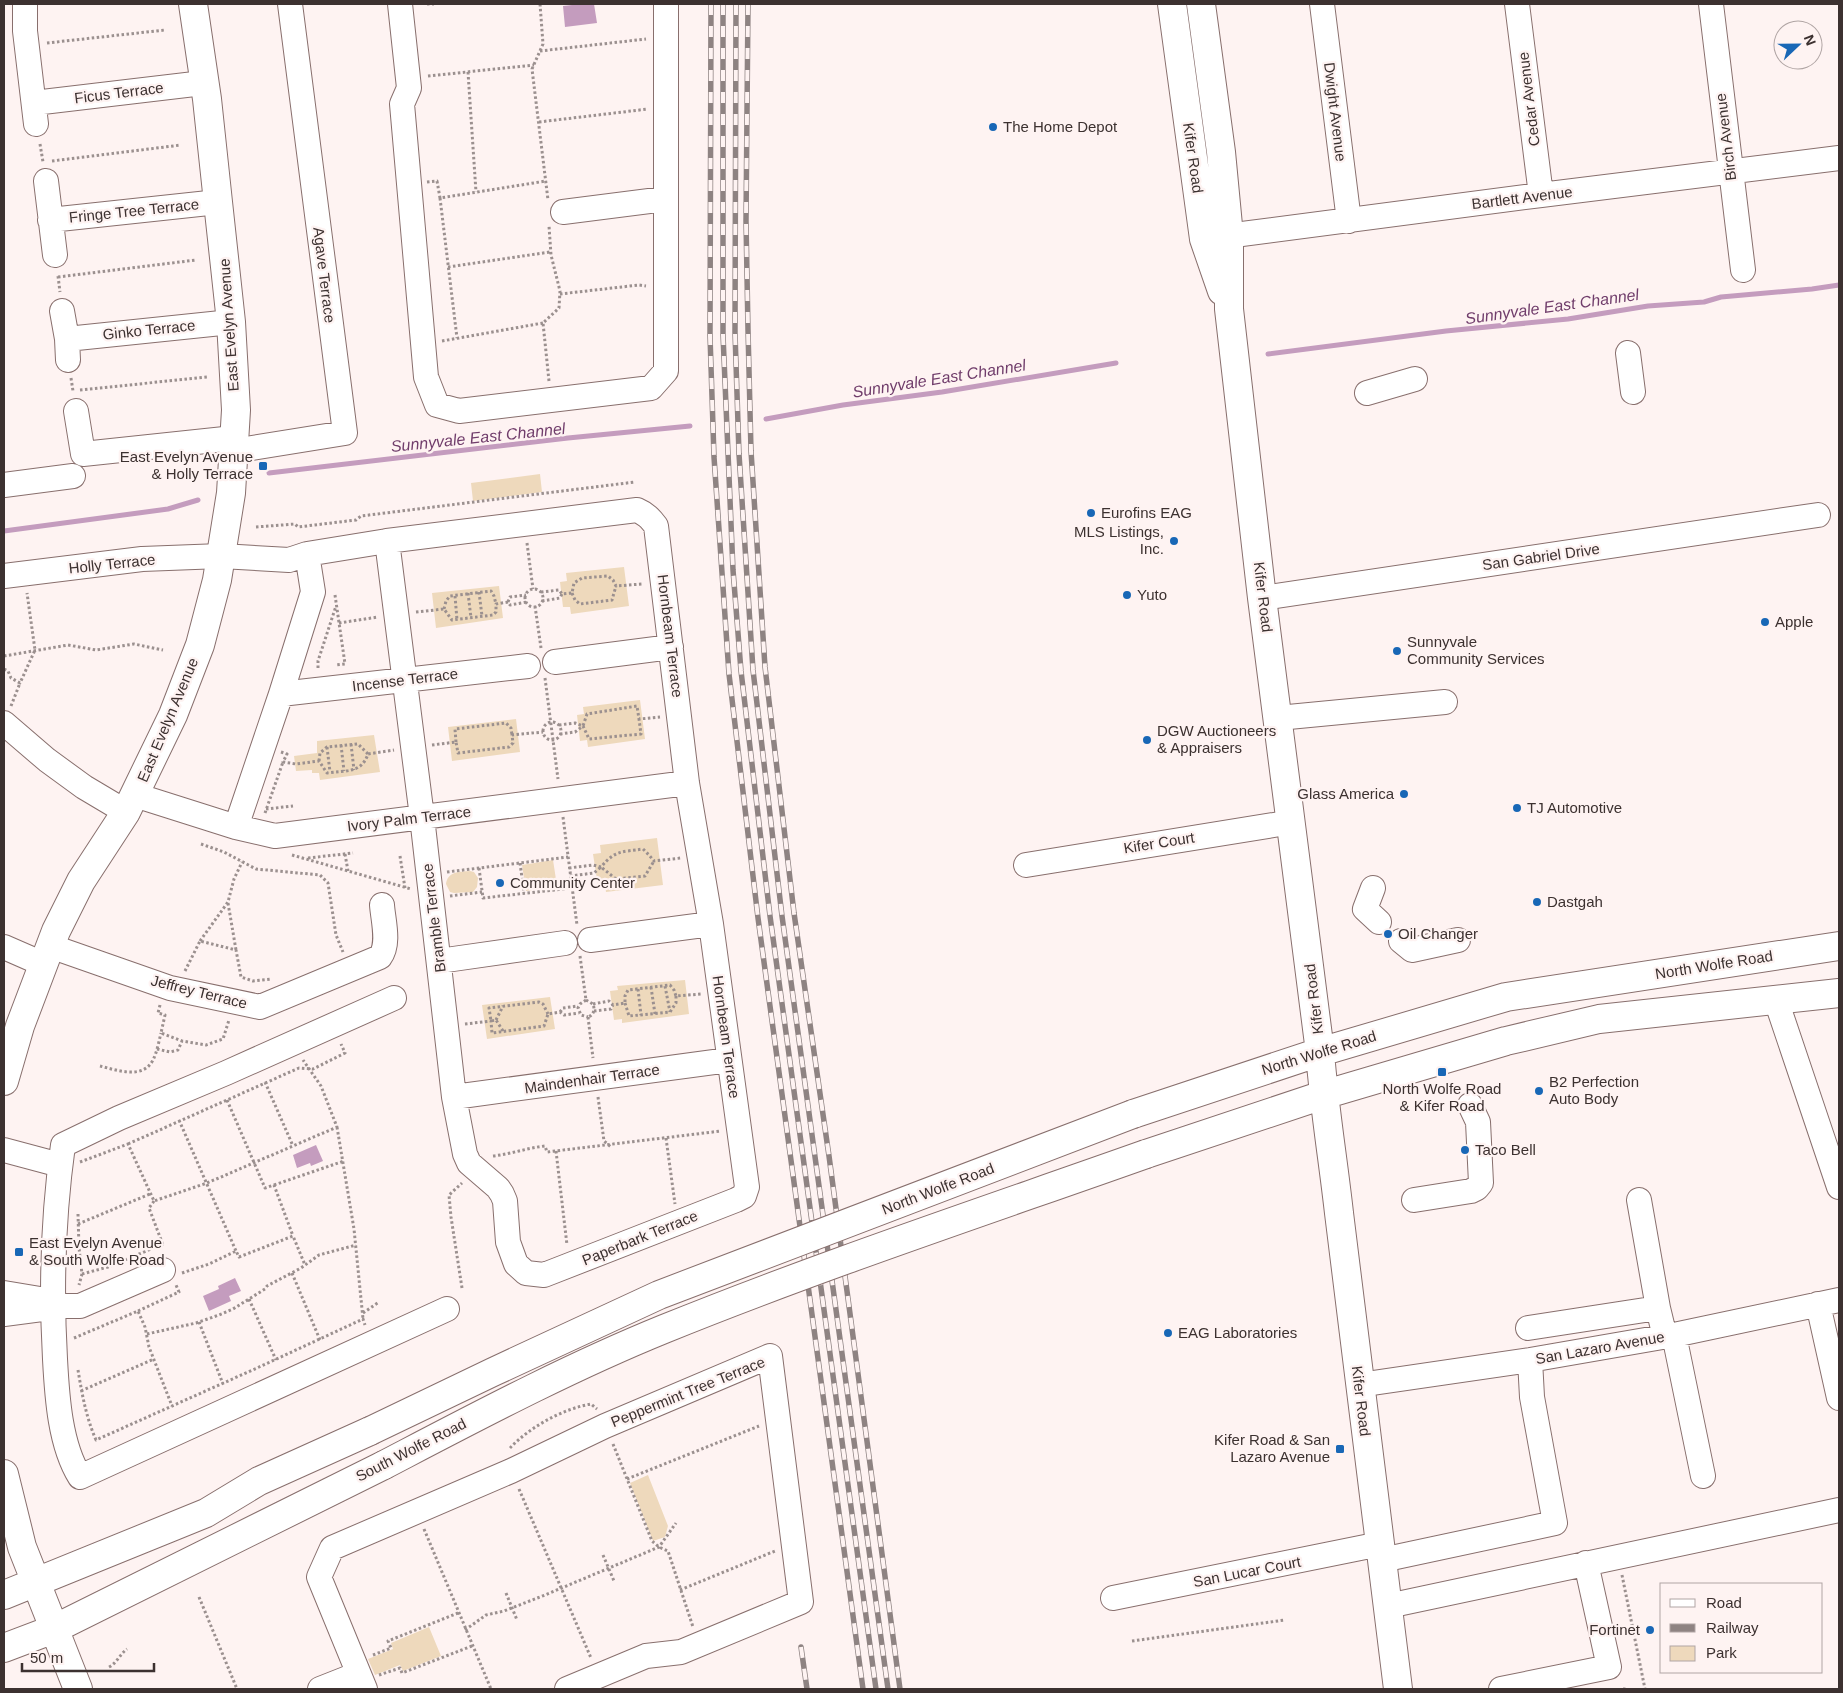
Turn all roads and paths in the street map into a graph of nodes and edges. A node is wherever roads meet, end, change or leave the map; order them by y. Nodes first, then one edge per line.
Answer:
1 (25, 4) edge
2 (193, 4) edge
3 (290, 4) edge
4 (400, 4) edge
5 (428, 4) edge
6 (434, 4) edge
7 (666, 4) edge
8 (1172, 4) edge
9 (1201, 4) edge
10 (1322, 4) edge
11 (1517, 4) edge
12 (1711, 4) edge
13 (166, 30) dead end
14 (666, 36) junction
15 (26, 45) junction
16 (540, 51) dead end
17 (534, 65) dead end
18 (468, 72) junction
19 (408, 78) junction
20 (203, 83) junction
21 (666, 106) junction
22 (35, 113) junction
23 (539, 122) dead end
24 (181, 145) dead end
25 (1839, 158) edge
26 (44, 172) junction
27 (1730, 172) junction
28 (546, 180) dead end
29 (409, 184) junction
30 (476, 192) junction
31 (1540, 195) junction
32 (440, 198) junction
33 (665, 199) junction
34 (218, 202) junction
35 (563, 212) dead end
36 (50, 220) junction
37 (1349, 221) junction
38 (1217, 238) junction
39 (550, 252) dead end
40 (196, 260) dead end
41 (56, 266) junction
42 (448, 267) junction
43 (1743, 270) dead end
44 (666, 288) junction
45 (560, 294) dead end
46 (62, 311) joint
47 (231, 322) junction
48 (542, 323) dead end
49 (457, 338) junction
50 (423, 344) junction
51 (68, 349) junction
52 (1622, 354) dead end
53 (206, 377) dead end
54 (1415, 379) dead end
55 (1626, 393) dead end
56 (1367, 394) dead end
57 (76, 411) dead end
58 (234, 445) junction
59 (73, 476) dead end
60 (635, 482) dead end
61 (4, 485) edge
62 (1818, 515) dead end
63 (256, 527) dead end
64 (387, 541) junction
65 (306, 554) junction
66 (222, 556) junction
67 (14, 574) edge
68 (663, 582) junction
69 (616, 586) junction
70 (479, 592) junction
71 (541, 592) junction
72 (468, 593) junction
73 (572, 593) junction
74 (562, 594) junction
75 (526, 595) junction
76 (455, 596) junction
77 (1262, 598) junction
78 (542, 601) junction
79 (508, 602) junction
80 (527, 602) junction
81 (336, 604) dead end
82 (496, 604) junction
83 (444, 609) junction
84 (397, 615) junction
85 (482, 616) junction
86 (471, 618) junction
87 (457, 620) junction
88 (339, 623) dead end
89 (671, 647) junction
90 (35, 650) junction
91 (163, 650) dead end
92 (4, 656) edge
93 (555, 662) dead end
94 (528, 666) dead end
95 (318, 668) dead end
96 (4, 669) edge
97 (405, 680) junction
98 (281, 694) junction
99 (1445, 702) dead end
100 (679, 715) junction
101 (639, 718) junction
102 (1278, 718) junction
103 (4, 723) edge
104 (559, 725) junction
105 (583, 726) junction
106 (543, 732) junction
107 (560, 734) junction
108 (512, 735) junction
109 (456, 742) junction
110 (351, 744) junction
111 (264, 745) junction
112 (341, 745) junction
113 (327, 747) junction
114 (414, 748) junction
115 (368, 754) junction
116 (319, 761) junction
117 (283, 762) junction
118 (354, 770) junction
119 (344, 771) junction
120 (330, 772) junction
121 (688, 783) junction
122 (130, 803) junction
123 (292, 806) dead end
124 (266, 809) junction
125 (422, 817) junction
126 (1292, 822) junction
127 (236, 826) junction
128 (260, 832) junction
129 (201, 844) dead end
130 (353, 853) dead end
131 (288, 854) dead end
132 (345, 854) junction
133 (400, 856) dead end
134 (699, 856) junction
135 (568, 857) dead end
136 (305, 859) junction
137 (654, 861) junction
138 (242, 862) junction
139 (520, 863) junction
140 (1026, 864) dead end
141 (601, 867) junction
142 (479, 868) junction
143 (569, 868) dead end
144 (348, 871) junction
145 (570, 876) dead end
146 (430, 887) junction
147 (405, 888) junction
148 (572, 888) dead end
149 (1373, 888) dead end
150 (482, 892) junction
151 (524, 893) junction
152 (228, 902) junction
153 (382, 905) dead end
154 (1379, 922) dead end
155 (711, 924) junction
156 (590, 940) dead end
157 (1458, 940) dead end
158 (1401, 941) dead end
159 (200, 942) junction
160 (565, 943) dead end
161 (1839, 946) edge
162 (4, 947) edge
163 (236, 950) junction
164 (47, 955) junction
165 (347, 960) dead end
166 (439, 960) junction
167 (182, 977) dead end
168 (277, 979) dead end
169 (666, 986) junction
170 (651, 987) junction
171 (638, 989) junction
172 (720, 992) junction
173 (1839, 993) edge
174 (676, 996) junction
175 (162, 998) dead end
176 (394, 998) dead end
177 (1776, 1000) junction
178 (625, 1003) junction
179 (593, 1004) junction
180 (613, 1004) junction
181 (502, 1006) junction
182 (578, 1006) junction
183 (560, 1012) junction
184 (594, 1012) junction
185 (670, 1012) junction
186 (580, 1013) junction
187 (548, 1014) junction
188 (655, 1014) junction
189 (642, 1015) junction
190 (496, 1020) junction
191 (491, 1021) junction
192 (446, 1026) junction
193 (227, 1029) dead end
194 (504, 1032) junction
195 (162, 1033) junction
196 (340, 1037) dead end
197 (182, 1041) junction
198 (294, 1043) junction
199 (157, 1049) junction
200 (1320, 1052) junction
201 (729, 1060) junction
202 (100, 1066) dead end
203 (307, 1067) junction
204 (4, 1081) edge
205 (265, 1082) junction
206 (1323, 1096) junction
207 (454, 1097) junction
208 (227, 1100) junction
209 (1470, 1106) dead end
210 (179, 1120) junction
211 (337, 1127) junction
212 (739, 1129) junction
213 (666, 1138) junction
214 (128, 1144) junction
215 (293, 1146) junction
216 (4, 1150) edge
217 (556, 1151) junction
218 (344, 1161) junction
219 (254, 1162) junction
220 (60, 1165) junction
221 (474, 1180) junction
222 (207, 1182) junction
223 (274, 1185) junction
224 (747, 1187) joint
225 (1839, 1187) edge
226 (150, 1194) junction
227 (1414, 1200) dead end
228 (1639, 1200) dead end
229 (154, 1201) junction
230 (78, 1206) dead end
231 (678, 1222) junction
232 (78, 1224) junction
233 (294, 1236) junction
234 (163, 1244) junction
235 (356, 1245) junction
236 (236, 1252) junction
237 (581, 1261) junction
238 (305, 1264) junction
239 (170, 1271) junction
240 (292, 1273) junction
241 (526, 1273) joint
242 (82, 1274) junction
243 (462, 1288) dead end
244 (4, 1293) edge
245 (249, 1299) junction
246 (379, 1302) dead end
247 (1829, 1302) edge
248 (64, 1306) junction
249 (1658, 1308) junction
250 (447, 1309) dead end
251 (138, 1311) junction
252 (4, 1314) edge
253 (362, 1314) junction
254 (1627, 1314) junction
255 (363, 1319) junction
256 (199, 1322) junction
257 (1528, 1328) dead end
258 (147, 1334) junction
259 (1669, 1336) junction
260 (72, 1338) junction
261 (320, 1340) junction
262 (1631, 1342) junction
263 (372, 1344) junction
264 (74, 1347) dead end
265 (154, 1359) junction
266 (276, 1360) junction
267 (1530, 1360) junction
268 (77, 1364) dead end
269 (224, 1384) junction
270 (1359, 1384) junction
271 (82, 1391) junction
272 (1839, 1398) edge
273 (172, 1406) junction
274 (778, 1418) junction
275 (605, 1426) junction
276 (511, 1471) junction
277 (4, 1474) edge
278 (1703, 1476) dead end
279 (627, 1480) junction
280 (1839, 1510) edge
281 (417, 1512) junction
282 (676, 1523) dead end
283 (793, 1544) junction
284 (658, 1547) junction
285 (1381, 1552) junction
286 (603, 1556) dead end
287 (1586, 1563) junction
288 (608, 1568) junction
289 (1622, 1573) dead end
290 (614, 1581) dead end
291 (36, 1582) junction
292 (561, 1588) junction
293 (680, 1590) junction
294 (506, 1593) dead end
295 (4, 1595) edge
296 (199, 1597) dead end
297 (1113, 1598) dead end
298 (1388, 1606) junction
299 (511, 1608) junction
300 (458, 1613) junction
301 (518, 1620) dead end
302 (1285, 1620) dead end
303 (54, 1629) junction
304 (465, 1630) junction
305 (1132, 1641) dead end
306 (698, 1645) junction
307 (472, 1646) junction
308 (4, 1648) edge
309 (127, 1649) dead end
310 (109, 1667) dead end
311 (598, 1676) junction
312 (361, 1682) edge
313 (78, 1689) edge
314 (237, 1689) edge
315 (320, 1689) edge
316 (491, 1689) edge
317 (567, 1689) edge
318 (1398, 1689) edge
319 (1501, 1689) edge
320 (1623, 1689) edge
321 (1628, 1689) edge
322 (1645, 1689) edge

1 - 15 street
2 - 20 main road, East Evelyn Avenue
3 - 58 street, Agave Terrace
4 - 19 street
5 - 6 path
7 - 14 street
8 - 38 main road, Kifer Road
9 - 38 main road, Kifer Road
10 - 37 street, Dwight Avenue
11 - 31 street, Cedar Avenue
12 - 27 street, Birch Avenue
13 - 15 path
14 - 16 path
14 - 21 street
15 - 22 street
17 - 18 path
18 - 19 path
18 - 30 path
19 - 29 street
20 - 22 street, Ficus Terrace
20 - 34 main road, East Evelyn Avenue
21 - 23 path
21 - 33 street
22 - 26 path
24 - 26 path
25 - 27 street, Bartlett Avenue
26 - 36 street
27 - 31 street, Bartlett Avenue
27 - 43 street, Birch Avenue
28 - 30 path
29 - 32 path
29 - 50 street
30 - 32 path
31 - 37 street, Bartlett Avenue
32 - 42 path
33 - 35 street
33 - 44 street
34 - 36 street, Fringe Tree Terrace
34 - 47 main road, East Evelyn Avenue
36 - 41 street
37 - 38 street, Bartlett Avenue
38 - 77 main road, Kifer Road
39 - 42 path
40 - 41 path
41 - 46 path
42 - 49 path
44 - 45 path
44 - 50 street
46 - 51 street
47 - 51 street, Ginko Terrace
47 - 58 main road, East Evelyn Avenue
48 - 49 path
49 - 50 path
51 - 53 path
52 - 55 street
54 - 56 street
57 - 58 street
58 - 66 main road, East Evelyn Avenue
59 - 61 street
60 - 63 path
62 - 77 street, San Gabriel Drive
64 - 65 street, Hornbeam Terrace
64 - 68 street, Hornbeam Terrace
64 - 84 street, Bramble Terrace
65 - 66 street, Hornbeam Terrace
65 - 98 street
66 - 67 street, Holly Terrace
66 - 122 main road, East Evelyn Avenue
67 - 90 path
68 - 69 path
68 - 89 street, Hornbeam Terrace
69 - 73 path
69 - 73 path
70 - 72 path
70 - 82 path
70 - 85 path
71 - 74 path
71 - 75 path
71 - 78 path
72 - 76 path
72 - 86 path
73 - 74 path
74 - 78 path
75 - 79 path
75 - 80 path
76 - 83 path
76 - 87 path
77 - 102 main road, Kifer Road
78 - 80 path
79 - 80 path
79 - 82 path
81 - 95 path
82 - 85 path
83 - 84 path
83 - 87 path
84 - 88 path
84 - 97 street, Bramble Terrace
85 - 86 path
86 - 87 path
89 - 93 street
89 - 100 street, Hornbeam Terrace
90 - 91 path
90 - 92 path
90 - 96 path
94 - 97 street, Incense Terrace
97 - 98 street, Incense Terrace
97 - 114 street, Bramble Terrace
98 - 111 street
99 - 102 street
100 - 101 path
100 - 121 street, Hornbeam Terrace
101 - 105 path
101 - 105 path
102 - 126 main road, Kifer Road
103 - 122 street
104 - 105 path
104 - 106 path
104 - 107 path
105 - 107 path
106 - 107 path
106 - 108 path
108 - 109 path
108 - 109 path
109 - 114 path
110 - 112 path
110 - 115 path
110 - 118 path
111 - 117 path
111 - 127 street
112 - 113 path
112 - 119 path
113 - 116 path
113 - 120 path
114 - 115 path
114 - 125 street, Bramble Terrace
115 - 118 path
116 - 117 path
116 - 120 path
117 - 124 path
118 - 119 path
119 - 120 path
121 - 125 street, Ivory Palm Terrace
121 - 134 street, Hornbeam Terrace
122 - 127 street, Ivory Palm Terrace
122 - 164 main road, East Evelyn Avenue
123 - 124 path
124 - 128 path
125 - 128 street, Ivory Palm Terrace
125 - 146 street, Bramble Terrace
126 - 140 street, Kifer Court
126 - 200 main road, Kifer Road
127 - 128 street, Ivory Palm Terrace
129 - 138 path
130 - 132 path
131 - 136 path
132 - 136 path
132 - 144 path
133 - 147 path
134 - 137 path
134 - 155 street, Hornbeam Terrace
135 - 139 path
136 - 144 path
137 - 141 path
137 - 141 path
138 - 152 path
138 - 165 path
139 - 142 path
139 - 151 path
141 - 143 path
141 - 145 path
142 - 146 path
142 - 150 path
144 - 147 path
146 - 147 path
146 - 150 path
146 - 166 street, Bramble Terrace
148 - 151 path
149 - 154 street
150 - 151 path
152 - 159 path
152 - 163 path
153 - 164 street, Jeffrey Terrace
155 - 156 street
155 - 172 street, Hornbeam Terrace
157 - 158 street
159 - 163 path
159 - 167 path
160 - 166 street
161 - 200 main road, North Wolfe Road
162 - 164 street, Jeffrey Terrace
163 - 168 path
164 - 204 main road, East Evelyn Avenue
166 - 192 street, Bramble Terrace
169 - 170 path
169 - 174 path
169 - 185 path
170 - 171 path
170 - 188 path
171 - 178 path
171 - 189 path
172 - 174 path
172 - 201 street, Hornbeam Terrace
173 - 177 main road
174 - 185 path
175 - 195 path
176 - 198 street
177 - 206 main road
177 - 225 street
178 - 180 path
178 - 189 path
179 - 180 path
179 - 182 path
179 - 184 path
180 - 184 path
181 - 187 path
181 - 190 path
181 - 191 path
182 - 183 path
182 - 186 path
183 - 186 path
183 - 187 path
184 - 186 path
185 - 188 path
187 - 194 path
188 - 189 path
190 - 191 path
190 - 194 path
191 - 192 path
191 - 194 path
192 - 207 street, Bramble Terrace
193 - 197 path
195 - 197 path
195 - 199 path
196 - 203 path
197 - 199 path
198 - 203 path
198 - 220 street
199 - 202 path
200 - 206 main road, Kifer Road
200 - 291 main road, North Wolfe Road, bridge
201 - 207 street, Maindenhair Terrace
201 - 212 street, Hornbeam Terrace
203 - 205 path
203 - 211 path
205 - 208 path
205 - 215 path
206 - 270 main road, Kifer Road
206 - 303 main road, South Wolfe Road, bridge
207 - 221 street, Bramble Terrace
208 - 210 path
208 - 219 path
209 - 227 street
210 - 214 path
210 - 222 path
211 - 215 path
211 - 218 path
212 - 213 path
212 - 224 street, Hornbeam Terrace
213 - 217 path
213 - 231 path
214 - 220 path
214 - 226 path
215 - 219 path
216 - 220 street
217 - 221 path
217 - 237 path
218 - 223 path
218 - 235 path
219 - 222 path
219 - 223 path
220 - 248 street
221 - 241 street, Bramble Terrace
221 - 243 path
222 - 229 path
222 - 236 path
223 - 233 path
224 - 231 street, Paperbark Terrace
226 - 229 path
226 - 232 path
228 - 249 street
229 - 234 path
230 - 232 path
231 - 237 street, Paperbark Terrace
232 - 242 path
233 - 236 path
233 - 238 path
234 - 239 path
234 - 242 path
235 - 238 path
235 - 253 path
236 - 239 path
237 - 241 street, Paperbark Terrace
238 - 240 path
239 - 248 street
239 - 251 path
240 - 245 path
240 - 261 path
242 - 248 path
244 - 248 street
245 - 256 path
245 - 266 path
246 - 253 path
247 - 259 street, San Lazaro Avenue
247 - 272 street
248 - 252 street
248 - 260 path
248 - 263 street
249 - 254 street
249 - 259 street
250 - 263 street
251 - 258 path
251 - 260 path
253 - 255 path
254 - 257 street
254 - 262 street
255 - 261 path
255 - 263 path
256 - 258 path
256 - 269 path
258 - 265 path
259 - 262 street, San Lazaro Avenue
259 - 278 street
260 - 264 path
261 - 266 path
262 - 267 street, San Lazaro Avenue
265 - 271 path
265 - 273 path
266 - 269 path
267 - 270 street, San Lazaro Avenue
267 - 285 street, San Lucar Court
268 - 271 path
269 - 273 path
270 - 285 main road, Kifer Road
271 - 273 path
274 - 275 street, Peppermint Tree Terrace
274 - 279 path
274 - 283 street, Peppermint Tree Terrace
275 - 276 street, Peppermint Tree Terrace
275 - 279 path
276 - 281 street, Peppermint Tree Terrace
276 - 292 path
277 - 291 main road
279 - 284 path
280 - 287 street
281 - 300 path
281 - 312 street, Peppermint Tree Terrace
282 - 284 path
283 - 293 path
283 - 306 street, Peppermint Tree Terrace
284 - 288 path
284 - 293 path
285 - 297 street, San Lucar Court
285 - 298 main road, Kifer Road
286 - 288 path
287 - 298 street
287 - 319 street
288 - 290 path
288 - 292 path
289 - 322 path
291 - 295 main road
291 - 303 main road
292 - 299 path
292 - 311 path
293 - 306 path
294 - 299 path
296 - 314 path
298 - 318 main road, Kifer Road
299 - 301 path
299 - 304 path
300 - 304 path
300 - 312 path
302 - 305 path
303 - 308 main road, South Wolfe Road
303 - 313 main road
304 - 307 path
306 - 311 street, Peppermint Tree Terrace
307 - 312 path
307 - 316 path
309 - 310 path
311 - 317 street, Peppermint Tree Terrace
312 - 315 street
320 - 321 path

